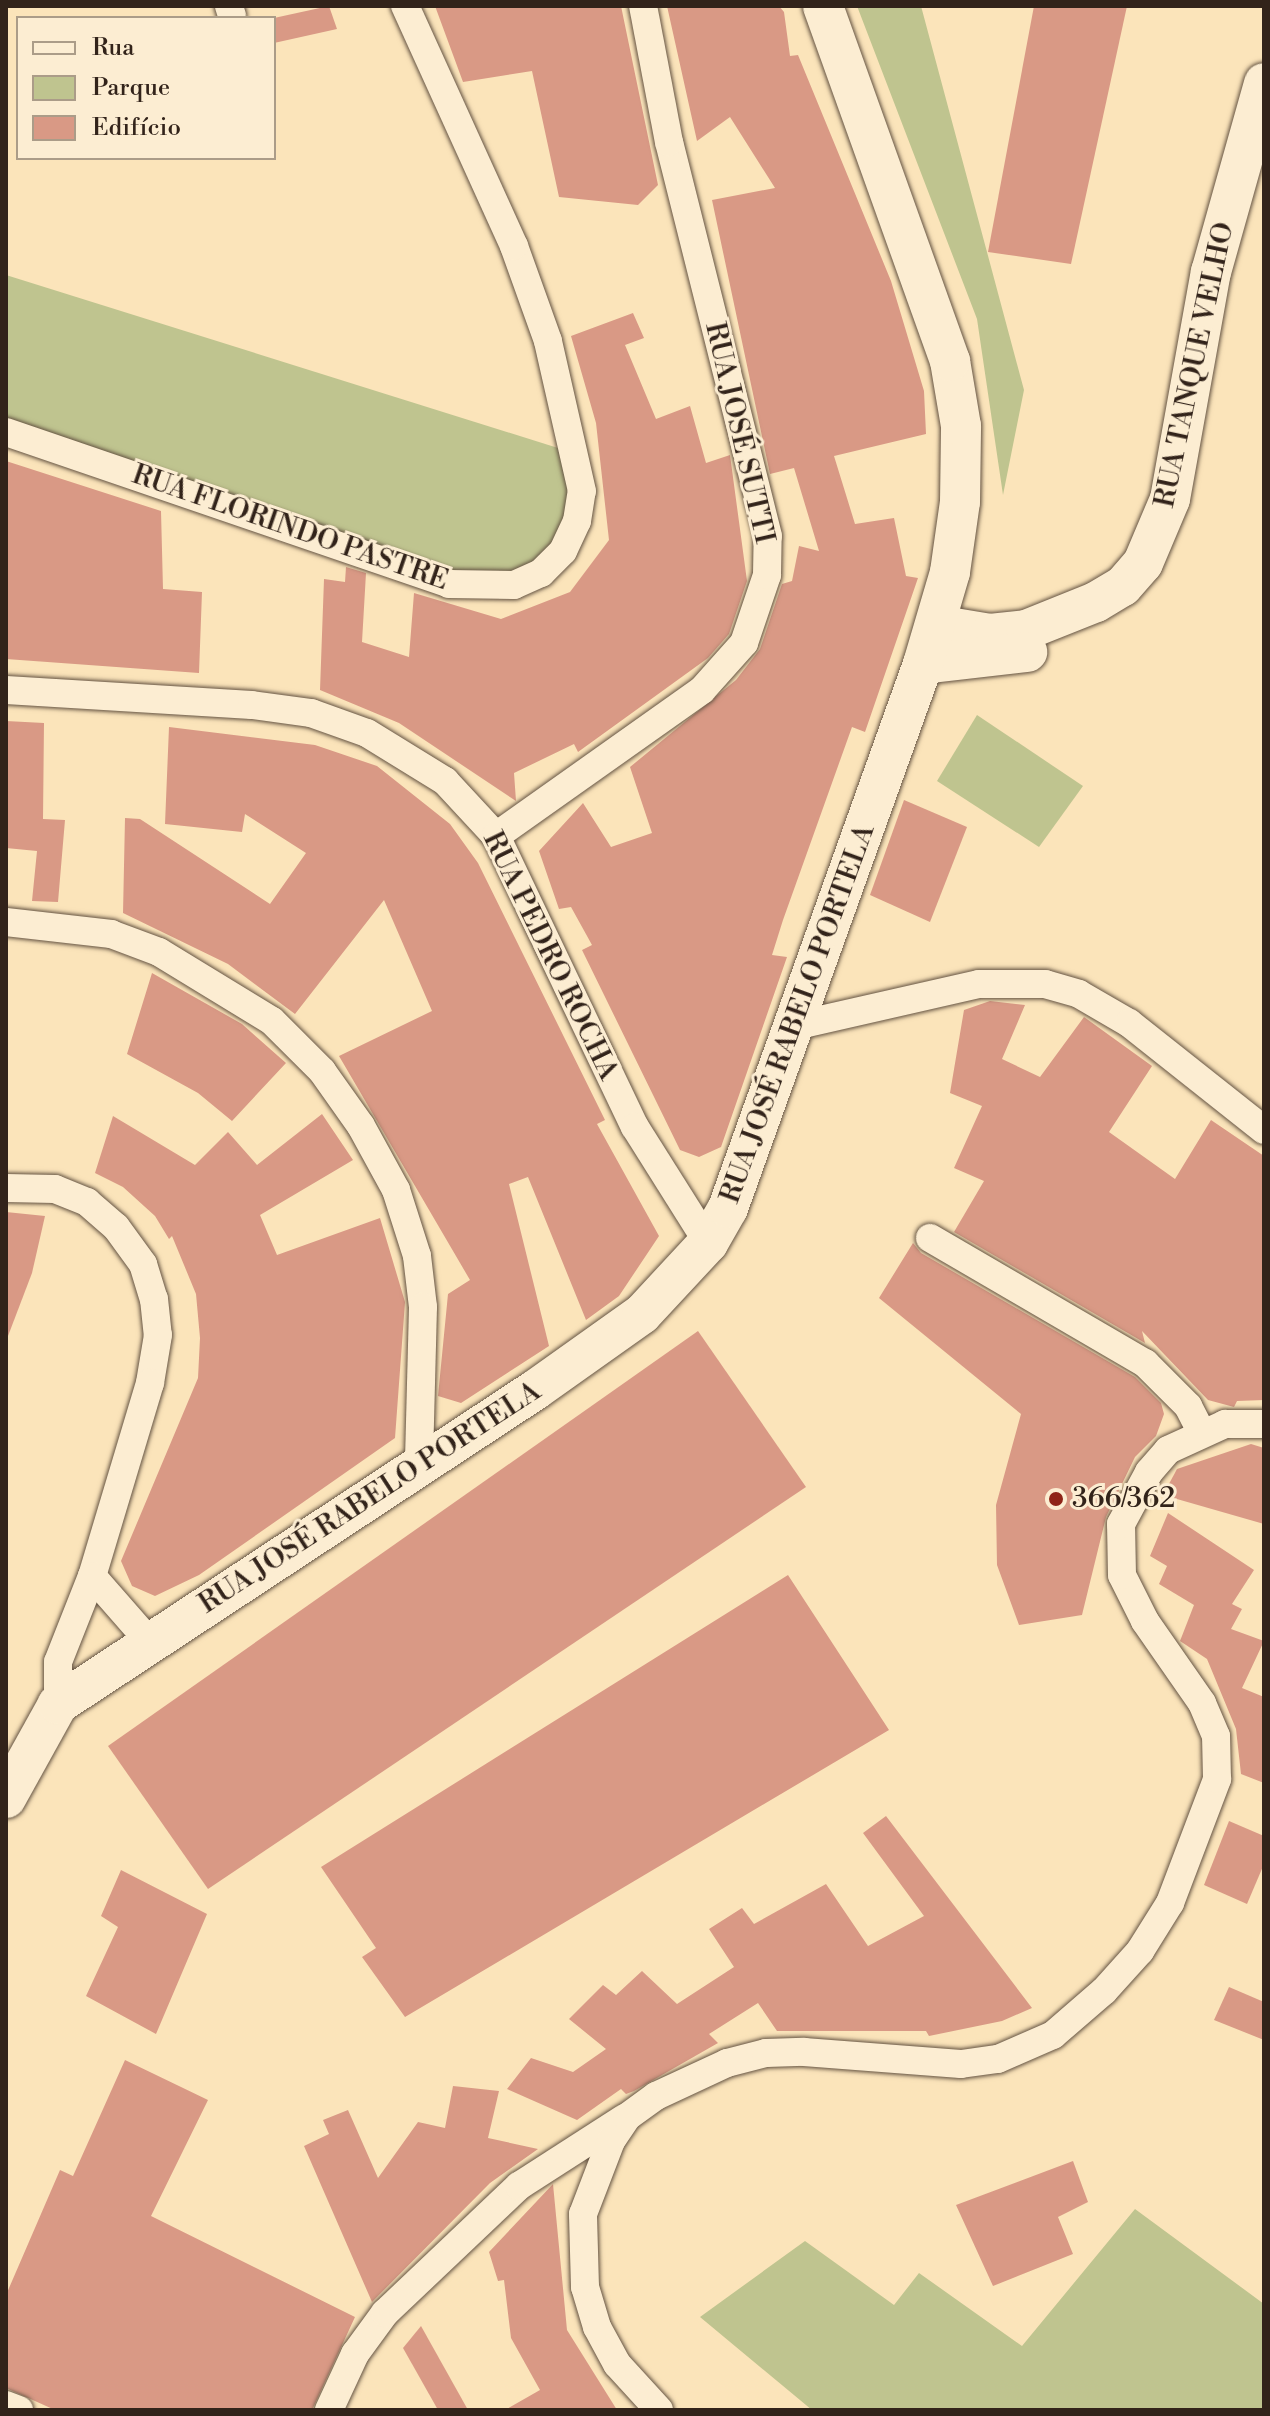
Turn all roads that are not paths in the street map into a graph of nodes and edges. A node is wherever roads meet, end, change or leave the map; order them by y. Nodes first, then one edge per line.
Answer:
1 (405, 6) edge
2 (643, 6) edge
3 (823, 6) edge
4 (1264, 83) edge
5 (1264, 156) edge
6 (6, 432) edge
7 (936, 625) junction
8 (923, 664) junction
9 (6, 690) edge
10 (496, 836) junction
11 (6, 922) edge
12 (794, 1026) junction
13 (1264, 1130) edge
14 (6, 1188) edge
15 (930, 1238) dead end
16 (708, 1243) junction
17 (1264, 1424) edge
18 (1201, 1431) junction
19 (419, 1462) junction
20 (92, 1576) junction
21 (149, 1641) junction
22 (58, 1704) junction
23 (6, 1798) edge
24 (627, 2117) junction
25 (6, 2405) edge
26 (19, 2410) edge
27 (329, 2410) edge
28 (659, 2410) edge

1 - 6 street, RUA FLORINDO PASTRE
2 - 10 street, RUA JOSÉ SUTTI
3 - 7 street, RUA JOSÉ RABELO PORTELA
4 - 7 street, RUA TANQUE VELHO
5 - 8 street, RUA TANQUE VELHO
7 - 8 street, RUA JOSÉ RABELO PORTELA
8 - 12 street, RUA JOSÉ RABELO PORTELA
9 - 10 street, RUA PEDRO ROCHA
10 - 16 street, RUA PEDRO ROCHA
11 - 19 street
12 - 13 street
12 - 16 street, RUA JOSÉ RABELO PORTELA
14 - 20 street
15 - 18 street
16 - 19 street, RUA JOSÉ RABELO PORTELA
17 - 18 street
18 - 24 street
19 - 21 street, RUA JOSÉ RABELO PORTELA
20 - 21 street
20 - 22 street
21 - 22 street, RUA JOSÉ RABELO PORTELA
22 - 23 street, RUA JOSÉ RABELO PORTELA
24 - 27 street
24 - 28 street
25 - 26 street

